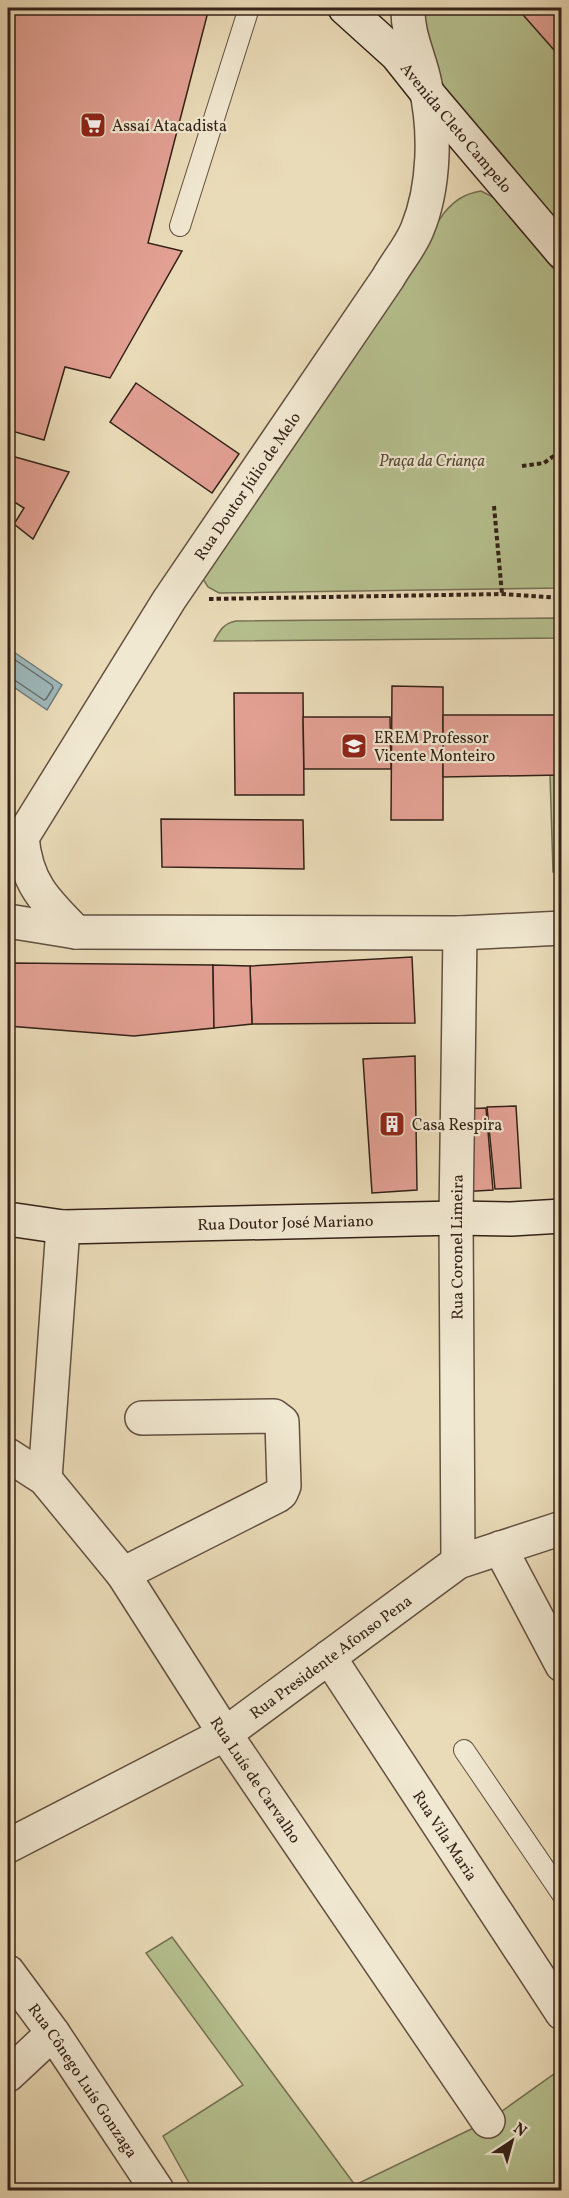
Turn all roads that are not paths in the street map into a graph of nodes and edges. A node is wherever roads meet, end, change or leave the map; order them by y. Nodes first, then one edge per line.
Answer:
1 (249, 8) edge
2 (345, 8) edge
3 (408, 8) edge
4 (428, 94) junction
5 (180, 226) dead end
6 (561, 252) edge
7 (15, 849) edge
8 (8, 921) edge
9 (561, 928) edge
10 (76, 932) junction
11 (460, 933) junction
12 (561, 1216) edge
13 (456, 1218) junction
14 (8, 1219) edge
15 (63, 1227) junction
16 (142, 1418) dead end
17 (8, 1455) edge
18 (45, 1479) junction
19 (561, 1528) edge
20 (500, 1548) junction
21 (458, 1562) junction
22 (123, 1574) junction
23 (329, 1657) junction
24 (561, 1665) edge
25 (225, 1734) junction
26 (464, 1750) dead end
27 (8, 1846) edge
28 (561, 1894) edge
29 (8, 1972) edge
30 (561, 2013) edge
31 (53, 2033) junction
32 (8, 2075) edge
33 (488, 2121) dead end
34 (157, 2190) edge

1 - 5 lane
2 - 4 street, Avenida Cleto Campelo
3 - 4 street
4 - 6 street, Avenida Cleto Campelo
4 - 7 street, Rua Doutor Júlio de Melo
7 - 10 street
8 - 10 street
9 - 11 street
10 - 11 street
11 - 13 street, Rua Coronel Limeira
12 - 13 street, Rua Doutor José Mariano
13 - 15 street, Rua Doutor José Mariano
13 - 21 street, Rua Coronel Limeira
14 - 15 street, Rua Doutor José Mariano
15 - 18 street
16 - 22 street
17 - 18 street, Rua Luís de Carvalho
18 - 22 street, Rua Luís de Carvalho
19 - 20 street, Rua Presidente Afonso Pena
20 - 21 street, Rua Presidente Afonso Pena
20 - 24 street
21 - 23 street, Rua Presidente Afonso Pena
22 - 25 street, Rua Luís de Carvalho
23 - 25 street, Rua Presidente Afonso Pena
23 - 30 street, Rua Vila Maria
25 - 27 street, Rua Presidente Afonso Pena
25 - 33 street, Rua Luís de Carvalho
26 - 28 lane
29 - 31 street, Rua Cônego Luís Gonzaga
31 - 32 street
31 - 34 street, Rua Cônego Luís Gonzaga

